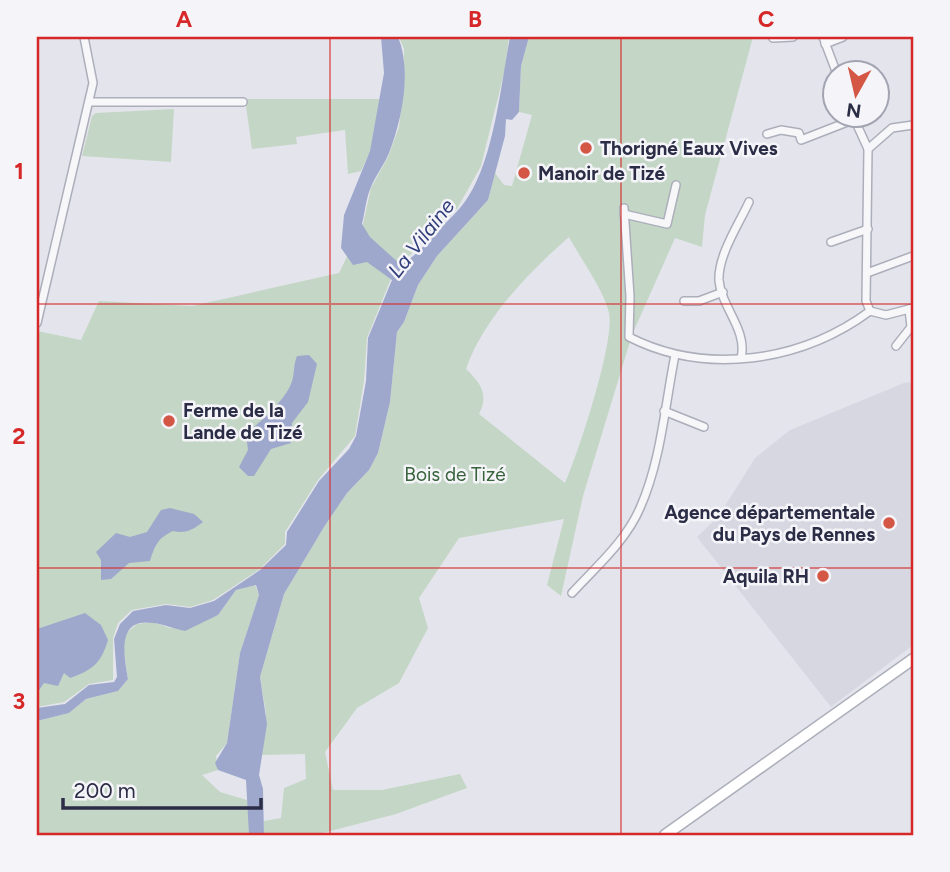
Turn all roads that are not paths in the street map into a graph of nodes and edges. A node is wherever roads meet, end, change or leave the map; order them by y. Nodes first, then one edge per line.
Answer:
1 (83, 37) edge
2 (793, 37) edge
3 (843, 37) edge
4 (773, 38) edge
5 (824, 40) edge
6 (832, 60) edge
7 (89, 102) junction
8 (243, 102) dead end
9 (913, 125) edge
10 (824, 130) edge
11 (860, 130) edge
12 (767, 134) dead end
13 (869, 149) junction
14 (676, 185) dead end
15 (749, 202) dead end
16 (868, 229) junction
17 (831, 242) dead end
18 (913, 256) edge
19 (867, 273) junction
20 (723, 292) junction
21 (684, 300) dead end
22 (911, 309) edge
23 (870, 311) junction
24 (37, 323) edge
25 (896, 346) dead end
26 (675, 355) junction
27 (741, 358) junction
28 (664, 411) junction
29 (704, 428) dead end
30 (572, 593) dead end
31 (913, 659) edge
32 (665, 835) edge

1 - 7 street
2 - 4 street
3 - 5 street
5 - 6 street
7 - 8 street
7 - 24 street
9 - 13 street
10 - 12 street
11 - 13 street
13 - 16 street
14 - 26 street
15 - 20 street
16 - 17 street
16 - 19 street
18 - 19 street
19 - 23 street
20 - 21 street
20 - 27 street
22 - 23 street
22 - 25 street
23 - 27 street
26 - 27 street
26 - 28 street
28 - 29 street
28 - 30 street
31 - 32 main road

